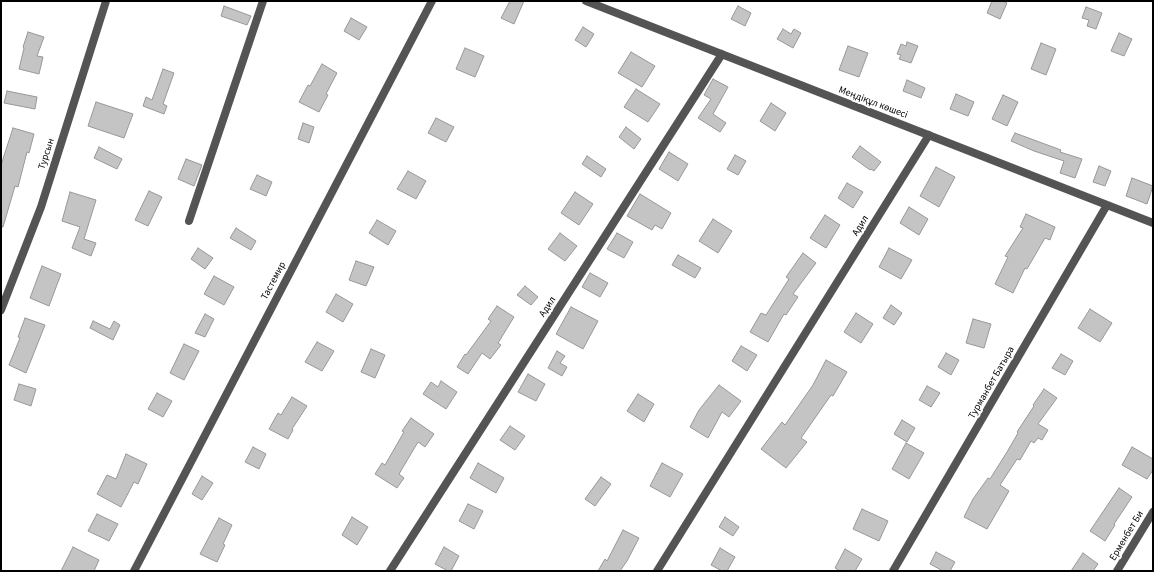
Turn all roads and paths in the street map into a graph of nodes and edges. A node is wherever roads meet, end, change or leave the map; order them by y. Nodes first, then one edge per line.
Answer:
1 (106, 1) edge
2 (263, 1) edge
3 (432, 1) edge
4 (586, 1) edge
5 (722, 54) junction
6 (929, 135) junction
7 (1107, 205) junction
8 (189, 221) dead end
9 (1153, 223) edge
10 (1, 310) edge
11 (1153, 512) edge
12 (134, 571) edge
13 (390, 571) edge
14 (657, 571) edge
15 (893, 571) edge
16 (1117, 571) edge

1 - 10 street, Турсын
2 - 8 street
3 - 12 street, Тастемир
4 - 5 street, Меңдіқұл көшесі
5 - 6 street, Меңдіқұл көшесі
5 - 13 street, Адил
6 - 7 street, Меңдіқұл көшесі
6 - 14 street, Адил
7 - 9 street, Меңдіқұл көшесі
7 - 15 street, Турманбет Батыра
11 - 16 street, Ерменбет Би

